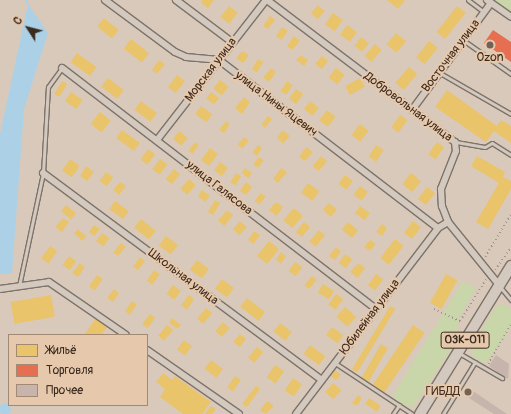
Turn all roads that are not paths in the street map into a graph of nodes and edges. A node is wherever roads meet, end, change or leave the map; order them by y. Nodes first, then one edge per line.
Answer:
1 (105, 0) edge
2 (176, 0) edge
3 (267, 0) edge
4 (468, 0) edge
5 (489, 1) edge
6 (484, 12) junction
7 (511, 17) edge
8 (463, 40) junction
9 (232, 42) junction
10 (219, 60) junction
11 (62, 68) joint
12 (440, 72) junction
13 (511, 74) edge
14 (412, 110) junction
15 (511, 114) edge
16 (157, 140) junction
17 (456, 142) junction
18 (511, 155) edge
19 (43, 173) junction
20 (448, 222) junction
21 (438, 228) junction
22 (511, 266) edge
23 (19, 286) junction
24 (499, 286) junction
25 (0, 289) edge
26 (511, 300) edge
27 (376, 310) junction
28 (125, 334) edge
29 (148, 351) edge
30 (458, 352) junction
31 (475, 362) junction
32 (335, 363) junction
33 (502, 378) dead end
34 (322, 380) junction
35 (399, 405) junction
36 (239, 414) edge
37 (296, 414) edge
38 (393, 414) edge
39 (412, 414) edge
40 (420, 414) edge
41 (442, 414) edge

1 - 10 street
2 - 9 street
3 - 9 street, Морская улица
3 - 14 street, Добровольная улица
4 - 6 lane
5 - 6 street, Восточная улица
5 - 7 street
6 - 8 street, Восточная улица
8 - 12 street, Восточная улица
8 - 13 lane
9 - 10 street, Морская улица
10 - 16 street, Морская улица
10 - 21 street, улица Нины Яцевич
11 - 16 street, улица Галясова
11 - 19 lane
12 - 14 street, Восточная улица
12 - 15 lane
14 - 17 street, Добровольная улица
16 - 27 street, улица Галясова
17 - 18 lane
17 - 20 street, Добровольная улица
19 - 23 lane
19 - 34 street, Школьная улица
20 - 21 street, Юбилейная улица
20 - 24 street, Добровольная улица
21 - 27 street, Юбилейная улица
22 - 24 main road, 03К-011
23 - 25 street
23 - 28 street
24 - 26 lane
24 - 30 main road, 03К-011
27 - 32 street, Юбилейная улица
29 - 36 street
30 - 31 lane
30 - 40 main road, 03К-011
31 - 33 lane
31 - 41 lane
32 - 34 street, Юбилейная улица
32 - 35 lane
34 - 37 street, Юбилейная улица
35 - 38 lane
35 - 39 lane

